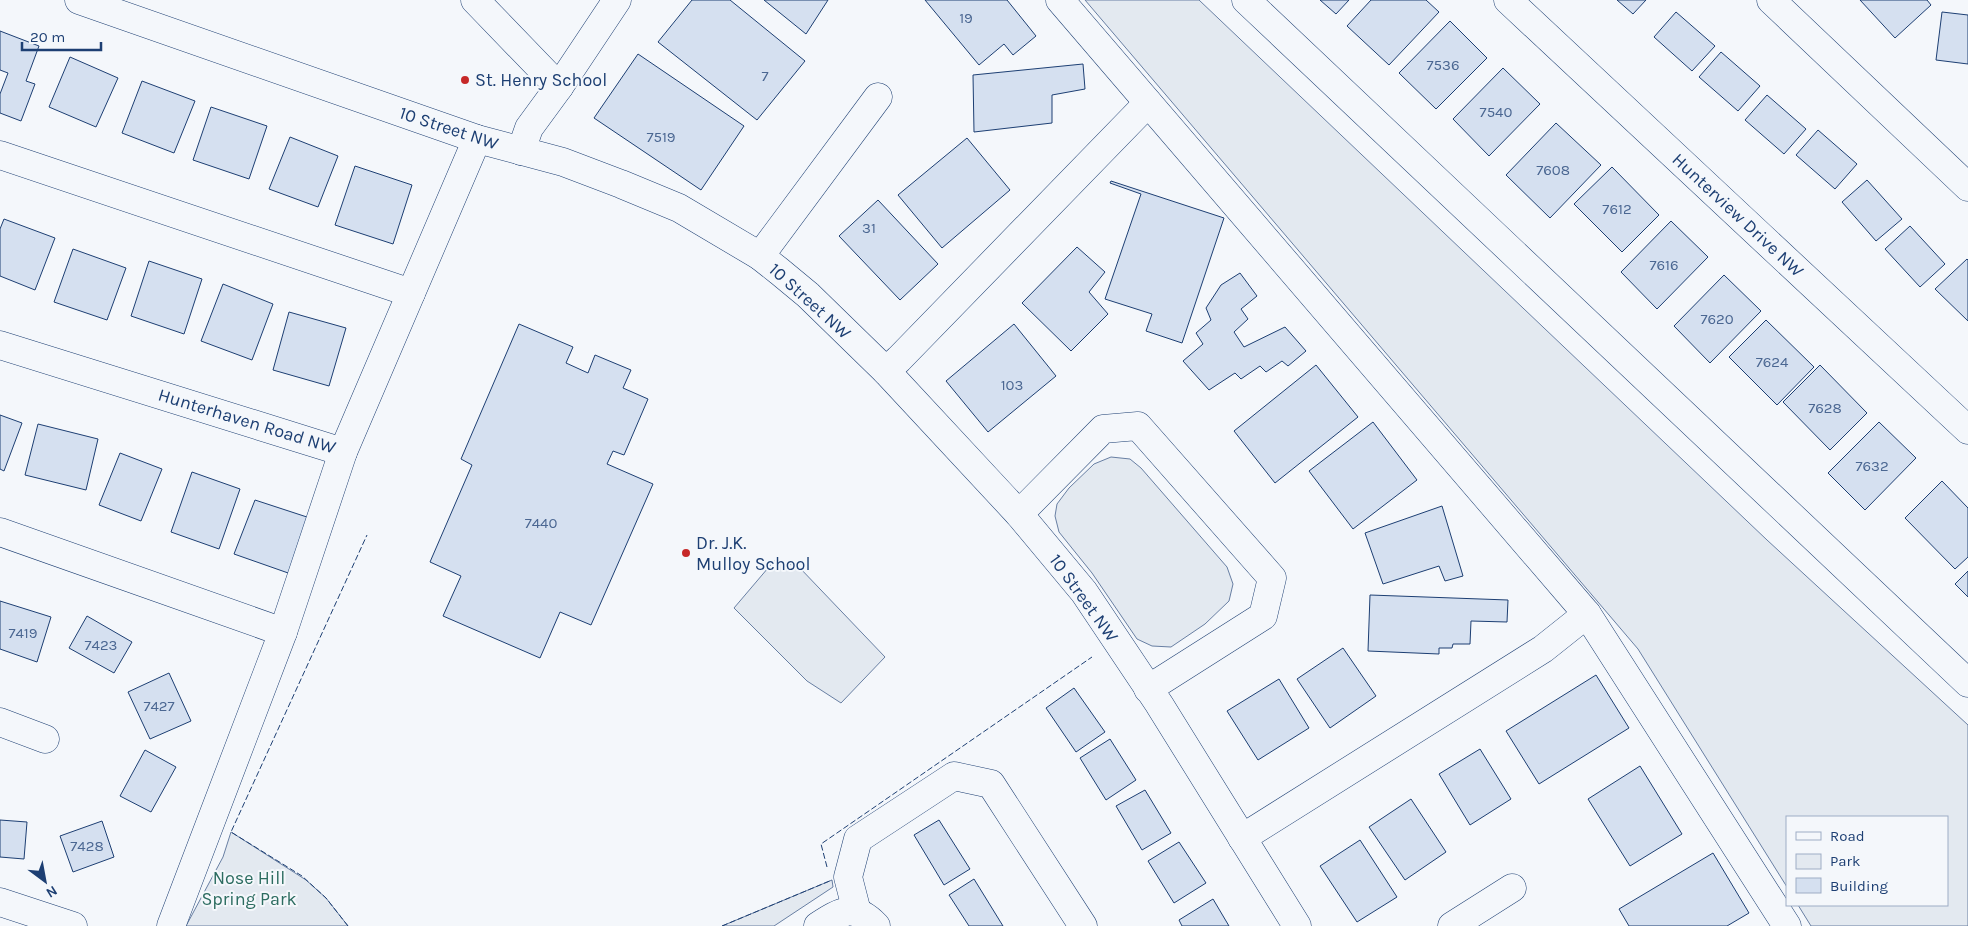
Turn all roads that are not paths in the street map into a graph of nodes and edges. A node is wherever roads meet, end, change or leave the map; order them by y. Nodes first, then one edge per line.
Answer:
1 (80, 0) edge
2 (475, 0) edge
3 (617, 0) edge
4 (1060, 0) edge
5 (1246, 0) edge
6 (1508, 0) edge
7 (1771, 0) edge
8 (559, 87) junction
9 (878, 97) dead end
10 (1148, 103) junction
11 (476, 139) junction
12 (521, 151) junction
13 (0, 155) edge
14 (1968, 187) edge
15 (760, 256) junction
16 (411, 293) junction
17 (0, 345) edge
18 (886, 371) junction
19 (1968, 430) edge
20 (343, 452) junction
21 (1019, 514) junction
22 (0, 532) edge
23 (1587, 614) junction
24 (283, 632) junction
25 (1968, 684) edge
26 (1148, 689) junction
27 (0, 722) edge
28 (45, 739) dead end
29 (1242, 838) junction
30 (1512, 888) dead end
31 (0, 902) edge
32 (867, 919) edge
33 (73, 926) edge
34 (171, 926) edge
35 (818, 926) edge
36 (1083, 926) edge
37 (1297, 926) edge
38 (1452, 926) edge
39 (1787, 926) edge

1 - 11 street, 10 Street NW
2 - 8 street
3 - 8 street
4 - 10 street
5 - 25 street
6 - 19 street, Hunterview Drive NW
7 - 14 street
8 - 12 street
9 - 15 street
10 - 18 street
10 - 23 street
11 - 12 street, 10 Street NW
11 - 16 street, Hunterhaven Road NW
12 - 15 street, 10 Street NW
13 - 16 street
15 - 18 street, 10 Street NW
16 - 20 street, Hunterhaven Road NW
17 - 20 street, Hunterhaven Road NW
18 - 21 street, 10 Street NW
20 - 24 street
21 - 26 street, 10 Street NW
21 - 26 street
22 - 24 street
23 - 29 street
23 - 39 street
24 - 34 street
26 - 29 street, 10 Street NW
27 - 28 street
29 - 37 street, 10 Street NW
30 - 38 street
31 - 33 street
32 - 35 street
32 - 36 street

